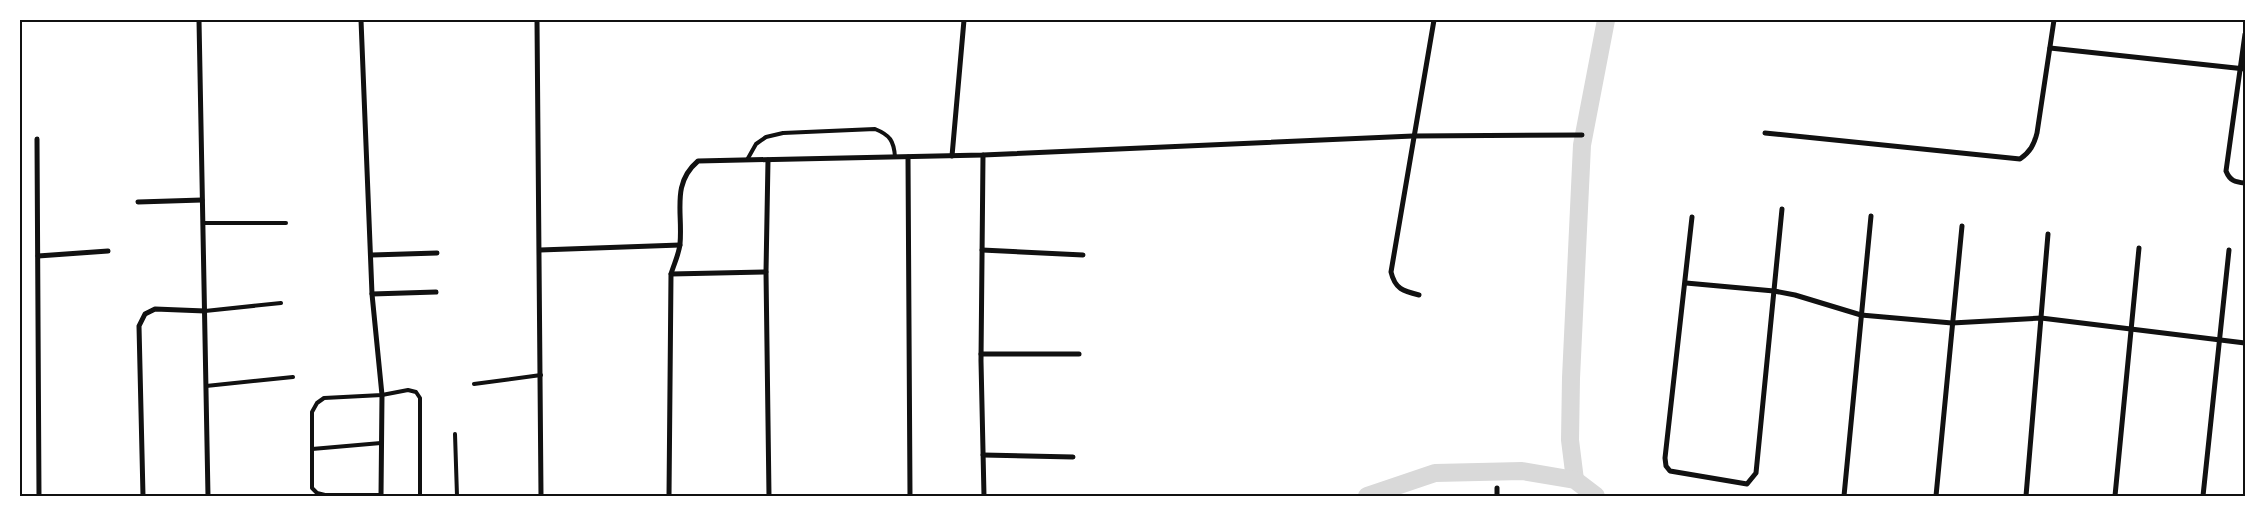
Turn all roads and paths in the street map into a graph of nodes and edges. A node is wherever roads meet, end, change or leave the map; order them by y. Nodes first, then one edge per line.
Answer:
1 (199, 20) edge
2 (361, 20) edge
3 (537, 20) edge
4 (964, 20) edge
5 (1434, 20) edge
6 (2054, 20) edge
7 (2245, 34) edge
8 (2050, 48) junction
9 (2243, 68) edge
10 (1765, 133) dead end
11 (1582, 135) dead end
12 (1413, 136) junction
13 (37, 139) dead end
14 (982, 155) junction
15 (952, 156) junction
16 (895, 157) junction
17 (908, 157) junction
18 (748, 160) junction
19 (768, 160) junction
20 (2245, 183) edge
21 (202, 200) junction
22 (138, 202) dead end
23 (1782, 209) dead end
24 (1871, 216) dead end
25 (1692, 217) dead end
26 (203, 222) junction
27 (286, 223) dead end
28 (1962, 226) dead end
29 (2048, 234) dead end
30 (680, 245) junction
31 (2139, 248) dead end
32 (540, 250) junction
33 (982, 250) junction
34 (2229, 250) dead end
35 (108, 252) dead end
36 (437, 253) dead end
37 (1082, 254) dead end
38 (372, 255) junction
39 (38, 256) junction
40 (766, 272) junction
41 (671, 274) junction
42 (1686, 283) junction
43 (1774, 291) junction
44 (436, 292) dead end
45 (372, 294) junction
46 (1419, 294) dead end
47 (281, 303) dead end
48 (205, 312) junction
49 (1861, 314) junction
50 (2041, 318) junction
51 (1952, 323) junction
52 (2132, 328) junction
53 (2220, 340) junction
54 (2245, 343) edge
55 (981, 354) junction
56 (1079, 354) dead end
57 (541, 375) junction
58 (293, 377) dead end
59 (474, 384) dead end
60 (206, 386) junction
61 (382, 395) junction
62 (455, 434) dead end
63 (381, 443) junction
64 (312, 449) junction
65 (983, 455) junction
66 (1073, 457) dead end
67 (1497, 488) dead end
68 (39, 496) edge
69 (143, 496) edge
70 (208, 496) edge
71 (381, 496) edge
72 (420, 496) edge
73 (457, 496) edge
74 (541, 496) edge
75 (669, 496) edge
76 (770, 496) edge
77 (910, 496) edge
78 (984, 496) edge
79 (1497, 496) edge
80 (1844, 496) edge
81 (1936, 496) edge
82 (2026, 496) edge
83 (2115, 496) edge
84 (2203, 496) edge

1 - 21 street
2 - 38 street
3 - 32 street
4 - 15 street
5 - 12 street
6 - 8 street
7 - 9 street
8 - 9 street
8 - 10 street
9 - 20 street
11 - 12 street
12 - 14 street
12 - 46 street
13 - 39 street
14 - 15 street
14 - 33 street
15 - 17 street
16 - 17 street
16 - 18 lane
16 - 19 street
17 - 77 street
18 - 19 street
18 - 30 street
19 - 40 street
21 - 22 street
21 - 26 street
23 - 43 street
24 - 49 street
25 - 42 street
26 - 27 lane
26 - 48 street
28 - 51 street
29 - 50 street
30 - 32 street
30 - 41 street
31 - 52 street
32 - 57 street
33 - 37 street
33 - 55 street
34 - 53 street
35 - 39 street
36 - 38 street
38 - 45 street
39 - 68 street
40 - 41 street
40 - 76 street
41 - 75 street
42 - 43 street
42 - 43 street
43 - 49 street
44 - 45 street
45 - 61 street
47 - 48 lane
48 - 60 street
48 - 69 street
49 - 51 street
49 - 80 street
50 - 51 street
50 - 52 street
50 - 82 street
51 - 81 street
52 - 53 street
52 - 83 street
53 - 54 street
53 - 84 street
55 - 56 street
55 - 65 street
57 - 59 lane
57 - 74 street
58 - 60 lane
60 - 70 street
61 - 63 street
61 - 64 lane
61 - 72 lane
62 - 73 lane
63 - 64 lane
63 - 71 street
64 - 71 lane
65 - 66 street
65 - 78 street
67 - 79 street

